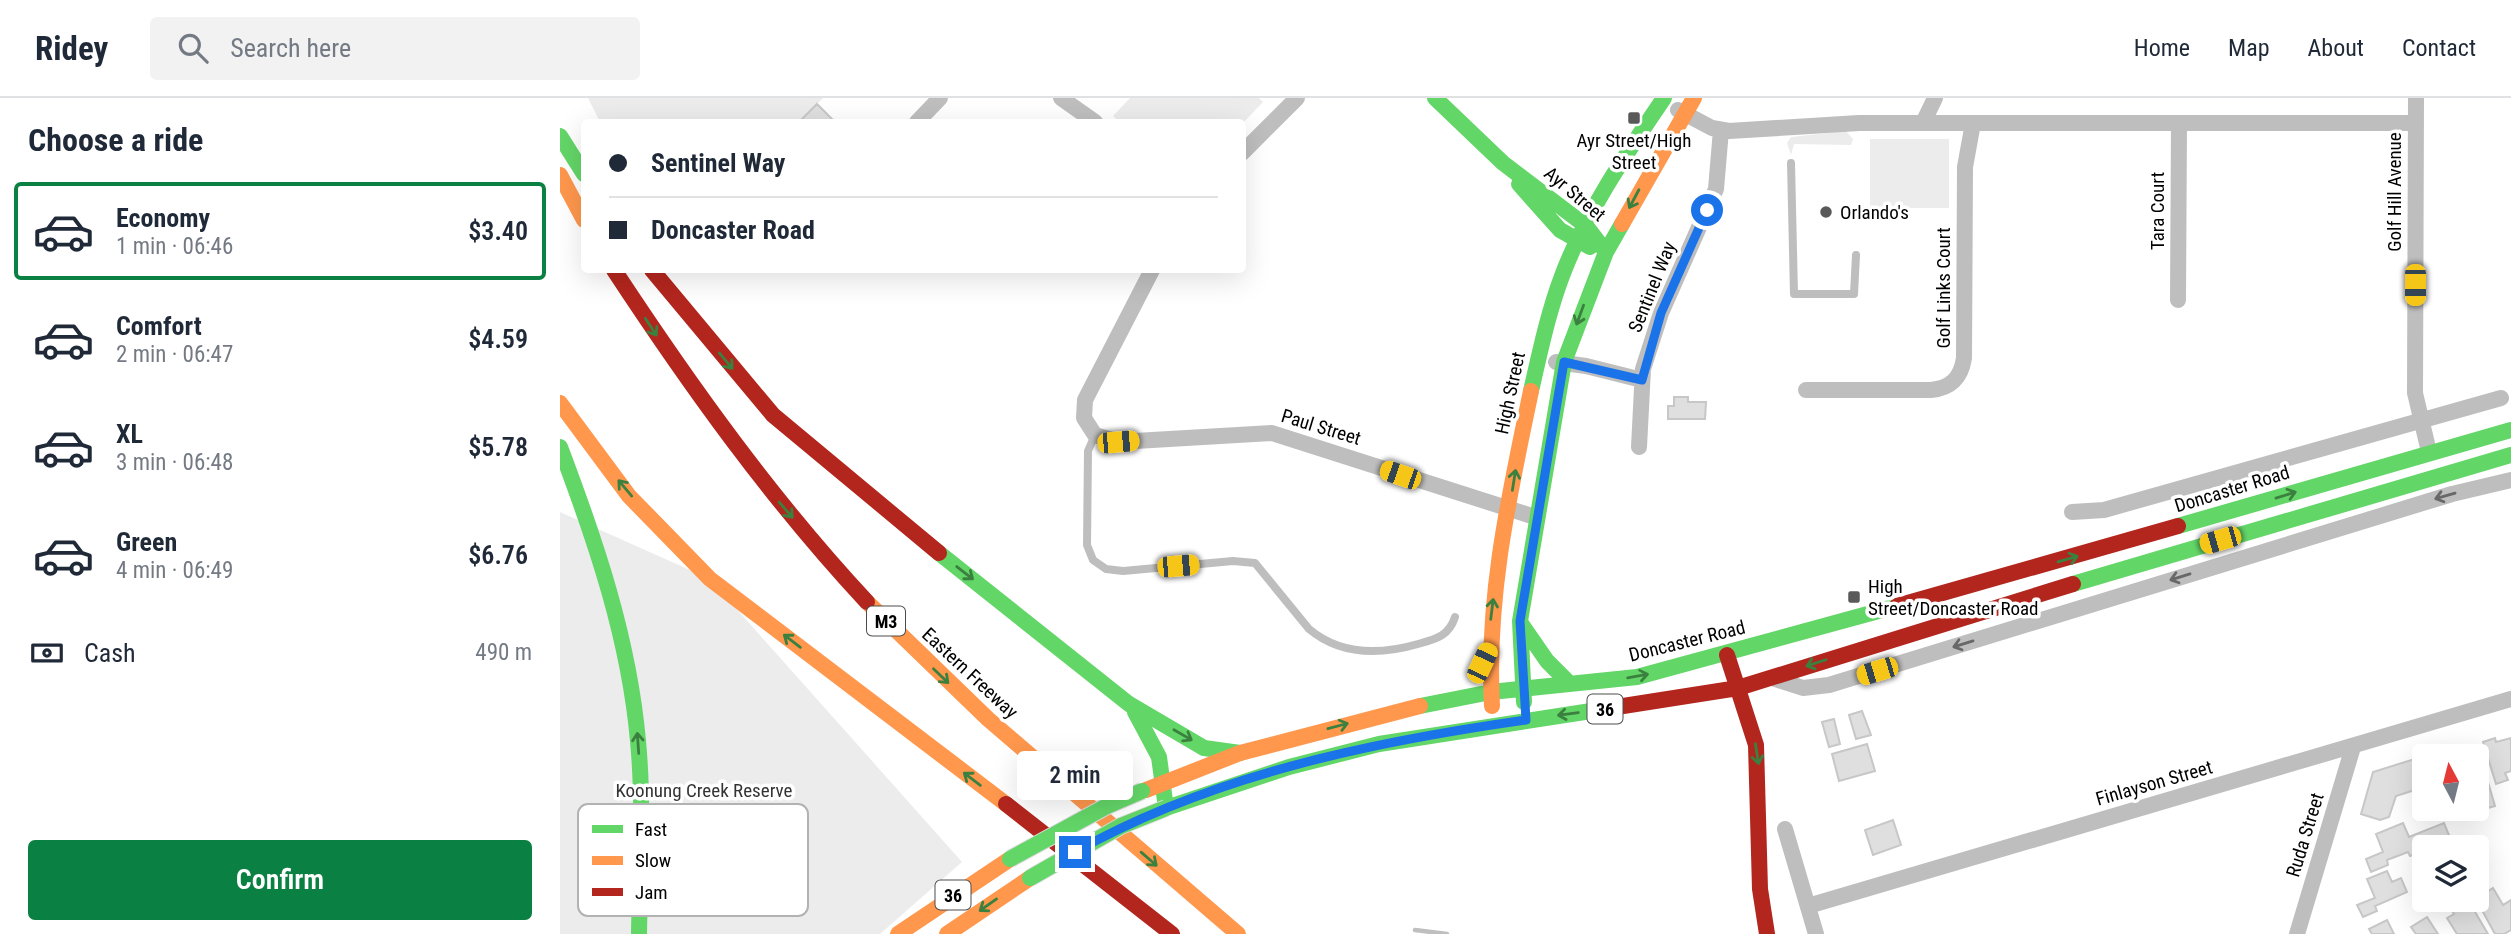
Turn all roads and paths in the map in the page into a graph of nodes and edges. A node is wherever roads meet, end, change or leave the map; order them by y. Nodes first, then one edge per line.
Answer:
1 (940, 98) edge
2 (1061, 98) edge
3 (1297, 98) edge
4 (1435, 98) edge
5 (1694, 98) edge
6 (1936, 98) edge
7 (2416, 98) edge
8 (1663, 99) edge
9 (1684, 113) junction
10 (920, 119) edge
11 (1091, 119) edge
12 (1923, 123) junction
13 (1965, 123) junction
14 (2179, 123) junction
15 (2416, 123) junction
16 (1721, 130) junction
17 (560, 136) edge
18 (1246, 149) edge
19 (1503, 163) junction
20 (1791, 163) dead end
21 (581, 169) edge
22 (560, 175) edge
23 (581, 214) edge
24 (1586, 226) junction
25 (1577, 243) junction
26 (1606, 252) junction
27 (1856, 255) dead end
28 (616, 273) edge
29 (654, 273) edge
30 (1150, 273) edge
31 (2178, 300) dead end
32 (1564, 362) junction
33 (1536, 370) junction
34 (1642, 380) junction
35 (1806, 390) dead end
36 (2501, 398) dead end
37 (560, 403) edge
38 (2419, 420) junction
39 (2511, 430) edge
40 (1092, 433) junction
41 (560, 447) edge
42 (1639, 447) dead end
43 (2429, 452) junction
44 (2511, 455) edge
45 (2511, 480) edge
46 (1508, 511) junction
47 (2072, 512) dead end
48 (1535, 517) junction
49 (1455, 617) dead end
50 (1520, 621) junction
51 (1791, 636) junction
52 (1900, 636) junction
53 (1489, 647) junction
54 (1727, 655) junction
55 (1771, 677) junction
56 (1570, 684) junction
57 (1523, 688) junction
58 (1738, 688) junction
59 (1490, 692) junction
60 (2511, 699) edge
61 (1446, 700) junction
62 (1129, 704) junction
63 (1526, 720) junction
64 (1494, 724) junction
65 (2353, 747) junction
66 (1240, 753) junction
67 (1165, 782) junction
68 (640, 804) edge
69 (1166, 808) junction
70 (1785, 829) dead end
71 (1808, 906) junction
72 (639, 916) edge
73 (639, 934) edge
74 (898, 934) edge
75 (947, 934) edge
76 (1172, 934) edge
77 (1238, 934) edge
78 (1767, 934) edge
79 (1816, 934) edge
80 (2297, 934) edge

1 - 10 street
2 - 11 street
3 - 18 street
4 - 19 main road, Ayr Street
5 - 9 main road
6 - 12 street
7 - 15 street, Golf Hill Avenue
8 - 9 street
8 - 24 main road, High Street
9 - 16 street
9 -> 26 main road
12 - 13 street
12 - 16 street
13 - 14 street
13 - 35 street, Golf Links Court
14 - 15 street
14 - 31 street, Tara Court
15 - 38 street, Golf Hill Avenue
16 - 34 street, Sentinel Way
17 - 21 main road
19 - 24 main road, Ayr Street
19 - 25 main road, Ayr Street
20 - 27 lane
22 - 23 main road
24 - 25 main road, High Street
24 - 26 main road, Ayr Street
25 - 26 main road, Ayr Street
25 - 33 main road, High Street
26 -> 32 main road
28 -> 77 main road, Eastern Freeway / M3
29 -> 62 main road
30 - 40 street
32 - 33 street
32 - 34 street
32 - 48 main road
46 -> 33 main road, High Street
34 - 42 street, Sentinel Way
36 - 38 street, Doncaster Road
76 -> 37 main road
38 - 43 street, Golf Hill Avenue
38 - 47 street, Doncaster Road
39 - 43 main road, Doncaster Road / 36
40 - 46 street, Paul Street
40 - 49 lane
68 -> 41 main road
51 -> 43 main road, Doncaster Road / 36
44 - 52 main road, 36
45 -> 55 street
46 - 48 street, Paul Street
53 -> 46 main road, High Street
48 - 50 main road
50 - 56 main road
50 - 57 main road
51 - 52 main road
51 - 54 main road, Doncaster Road / 36
52 -> 55 main road, 36
53 - 59 main road, High Street
53 - 61 main road
56 -> 54 main road, Doncaster Road / 36
54 - 58 main road
55 - 58 main road, 36
56 - 57 main road, Doncaster Road / 36
57 - 59 main road, Doncaster Road / 36
57 - 63 main road
58 -> 63 main road, 36
58 -> 78 main road
59 - 61 main road, Doncaster Road / 36
59 - 64 main road, High Street
60 - 65 street, Finlayson Street
66 -> 61 main road, Doncaster Road / 36
62 -> 66 main road
62 - 67 main road
63 - 64 main road, 36
64 - 69 main road, 36
65 - 71 street, Finlayson Street
65 - 80 street, Ruda Street
66 - 67 main road, Doncaster Road / 36
67 - 69 main road
67 - 74 main road, Doncaster Road / 36, bridge
69 -> 75 main road, 36, bridge
70 - 71 street
71 - 79 street
73 -> 72 main road

